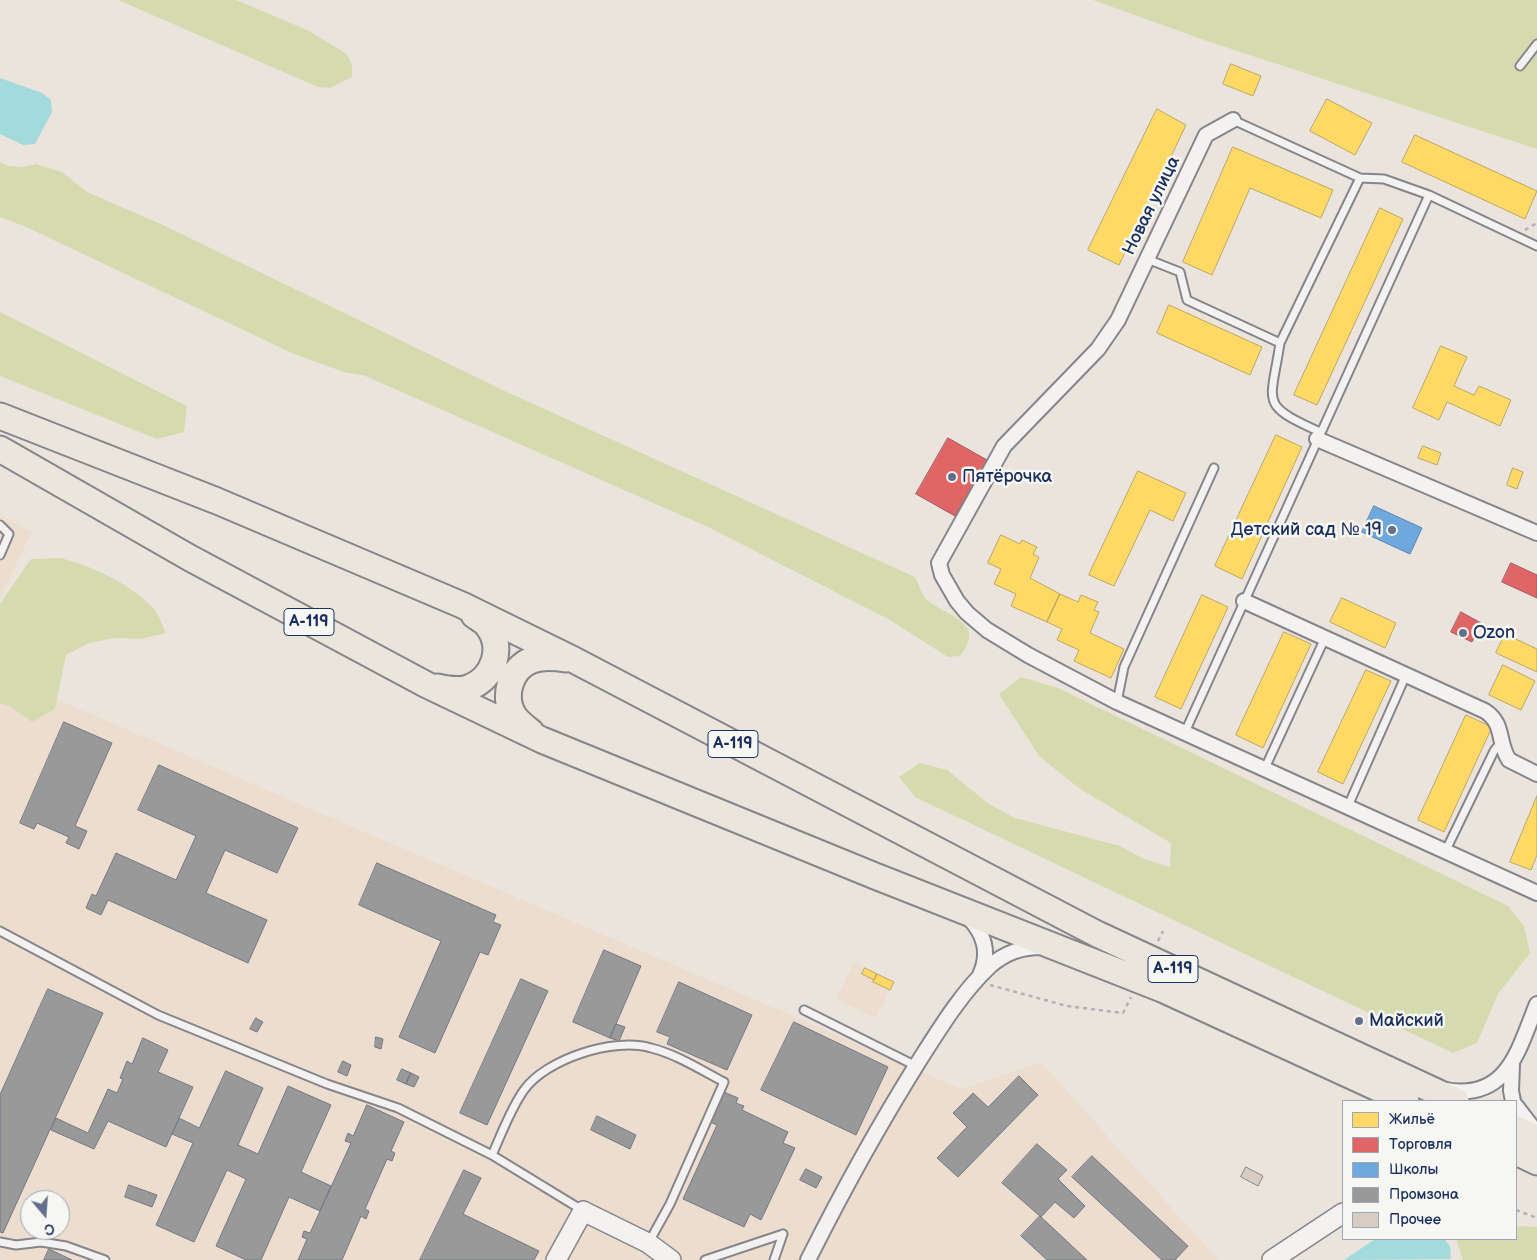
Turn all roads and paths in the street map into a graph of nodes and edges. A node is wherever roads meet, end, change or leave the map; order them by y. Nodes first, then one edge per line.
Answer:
1 (1537, 44) edge
2 (1520, 66) dead end
3 (1233, 120) joint
4 (1360, 178) junction
5 (1429, 195) junction
6 (1537, 246) edge
7 (1147, 259) junction
8 (1280, 343) junction
9 (0, 416) edge
10 (1318, 436) junction
11 (0, 449) edge
12 (1214, 468) dead end
13 (0, 525) edge
14 (1537, 534) edge
15 (0, 555) edge
16 (1244, 600) junction
17 (462, 605) junction
18 (1325, 638) junction
19 (574, 660) junction
20 (1406, 675) junction
21 (427, 685) junction
22 (1117, 702) junction
23 (1185, 732) junction
24 (542, 740) junction
25 (1501, 741) junction
26 (1265, 768) junction
27 (1537, 774) edge
28 (1348, 806) junction
29 (1446, 850) junction
30 (1537, 893) edge
31 (954, 907) junction
32 (0, 931) edge
33 (1163, 931) dead end
34 (1157, 943) dead end
35 (1068, 950) junction
36 (978, 980) junction
37 (1133, 992) dead end
38 (1537, 1004) edge
39 (804, 1010) dead end
40 (1512, 1064) junction
41 (916, 1066) junction
42 (1405, 1096) edge
43 (1446, 1100) edge
44 (1513, 1100) edge
45 (1517, 1107) edge
46 (1517, 1132) edge
47 (1537, 1133) edge
48 (1525, 1152) edge
49 (492, 1155) junction
50 (1517, 1210) edge
51 (583, 1211) junction
52 (1342, 1214) edge
53 (1537, 1218) edge
54 (0, 1242) edge
55 (648, 1243) junction
56 (105, 1260) edge
57 (556, 1260) edge
58 (672, 1260) edge
59 (705, 1260) edge
60 (774, 1260) edge
61 (808, 1260) edge
62 (1272, 1260) edge

1 - 2 lane
3 - 4 lane
3 - 7 street, Новая улица
4 - 5 lane
4 - 8 lane
5 - 6 lane
5 - 10 lane
7 - 8 lane
7 - 22 street, Новая улица
8 - 10 lane
9 - 17 highway, А-119
10 - 14 street
10 - 16 lane
11 - 21 highway, А-119
12 - 22 lane
13 - 15 lane
16 - 18 street
16 - 23 lane
17 - 19 highway, А-119
17 - 21 highway
18 - 20 street
18 - 26 lane
19 - 24 highway
19 - 42 highway, А-119
20 - 25 street
20 - 28 lane
21 - 24 highway, А-119
22 - 23 street
23 - 26 street
24 - 31 highway, А-119
25 - 27 street
25 - 29 lane
26 - 28 street
28 - 29 street
29 - 30 street
31 - 35 highway, А-119
31 - 36 street
32 - 49 lane
33 - 34 path
35 - 36 street
35 - 42 highway, А-119
36 - 37 path
36 - 41 street
38 - 40 street
39 - 41 lane
40 - 42 street
40 - 44 street
41 - 61 street
42 - 43 highway, А-119
45 - 47 street
46 - 48 highway
49 - 51 lane
49 - 55 lane
50 - 53 path
51 - 55 street
51 - 57 street
52 - 62 street
54 - 56 lane
55 - 58 street
59 - 60 lane

